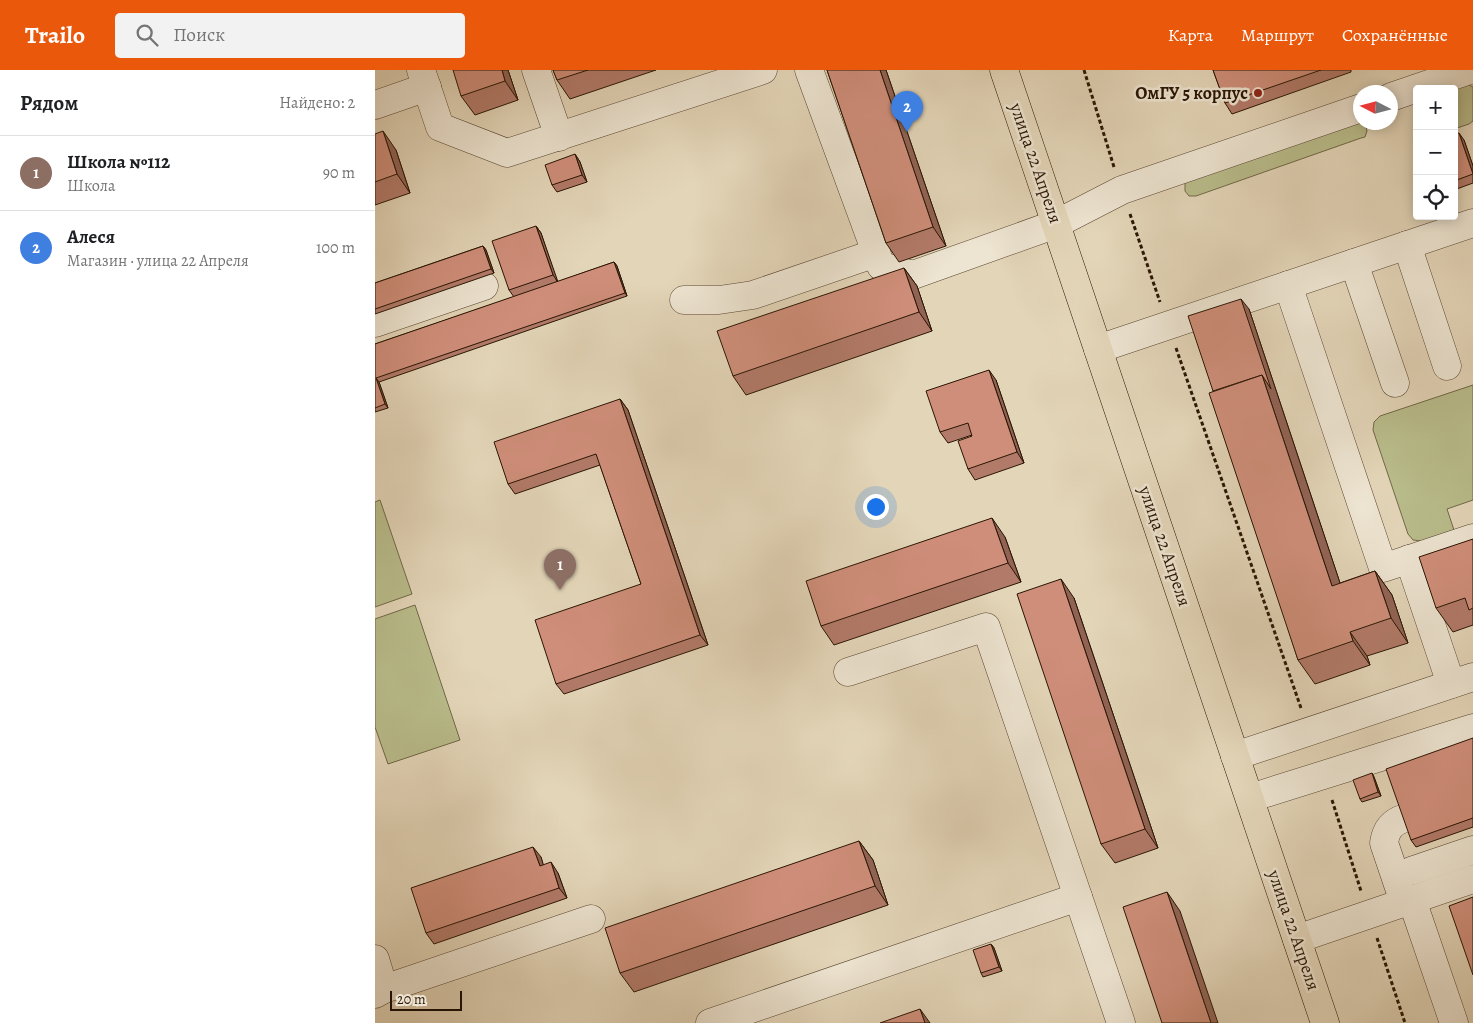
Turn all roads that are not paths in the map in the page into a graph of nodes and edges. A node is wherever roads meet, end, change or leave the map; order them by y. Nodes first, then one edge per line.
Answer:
1 (536, 70) edge
2 (763, 70) edge
3 (809, 70) edge
4 (1004, 70) edge
5 (1470, 70) edge
6 (424, 79) edge
7 (1398, 95) edge
8 (375, 105) edge
9 (1353, 111) edge
10 (559, 137) junction
11 (1056, 224) junction
12 (1471, 231) edge
13 (1407, 245) junction
14 (876, 253) junction
15 (1354, 263) junction
16 (1289, 285) junction
17 (484, 286) dead end
18 (684, 300) dead end
19 (375, 323) edge
20 (1098, 349) junction
21 (1447, 366) dead end
22 (1395, 383) dead end
23 (1473, 538) edge
24 (1409, 560) junction
25 (848, 672) dead end
26 (1462, 680) edge
27 (1473, 728) edge
28 (1235, 756) junction
29 (1249, 798) junction
30 (1405, 818) edge
31 (1473, 850) edge
32 (1411, 871) dead end
33 (1473, 879) edge
34 (1078, 897) junction
35 (1408, 901) junction
36 (591, 919) dead end
37 (1297, 939) junction
38 (375, 959) edge
39 (380, 992) edge
40 (710, 1023) edge
41 (1121, 1023) edge
42 (1325, 1023) edge
43 (1455, 1023) edge

1 - 10 lane
2 - 10 lane
3 - 14 lane
4 - 11 main road, улица 22 Апреля
5 - 7 lane
6 - 8 lane
6 - 10 lane
9 - 11 lane
11 - 14 lane
11 - 20 main road, улица 22 Апреля
12 - 13 lane
13 - 15 lane
13 - 21 lane
14 - 18 lane
15 - 16 lane
15 - 22 lane
16 - 20 lane
16 - 24 lane
17 - 19 lane
20 - 28 main road, улица 22 Апреля
23 - 24 lane
24 - 26 lane
25 - 34 lane
26 - 28 lane
27 - 29 lane
28 - 29 main road, улица 22 Апреля
29 - 37 main road, улица 22 Апреля
30 - 35 lane
31 - 32 lane
33 - 35 lane
34 - 40 lane
34 - 41 lane
35 - 37 lane
35 - 43 lane
36 - 39 lane
37 - 42 main road, улица 22 Апреля
38 - 39 lane

